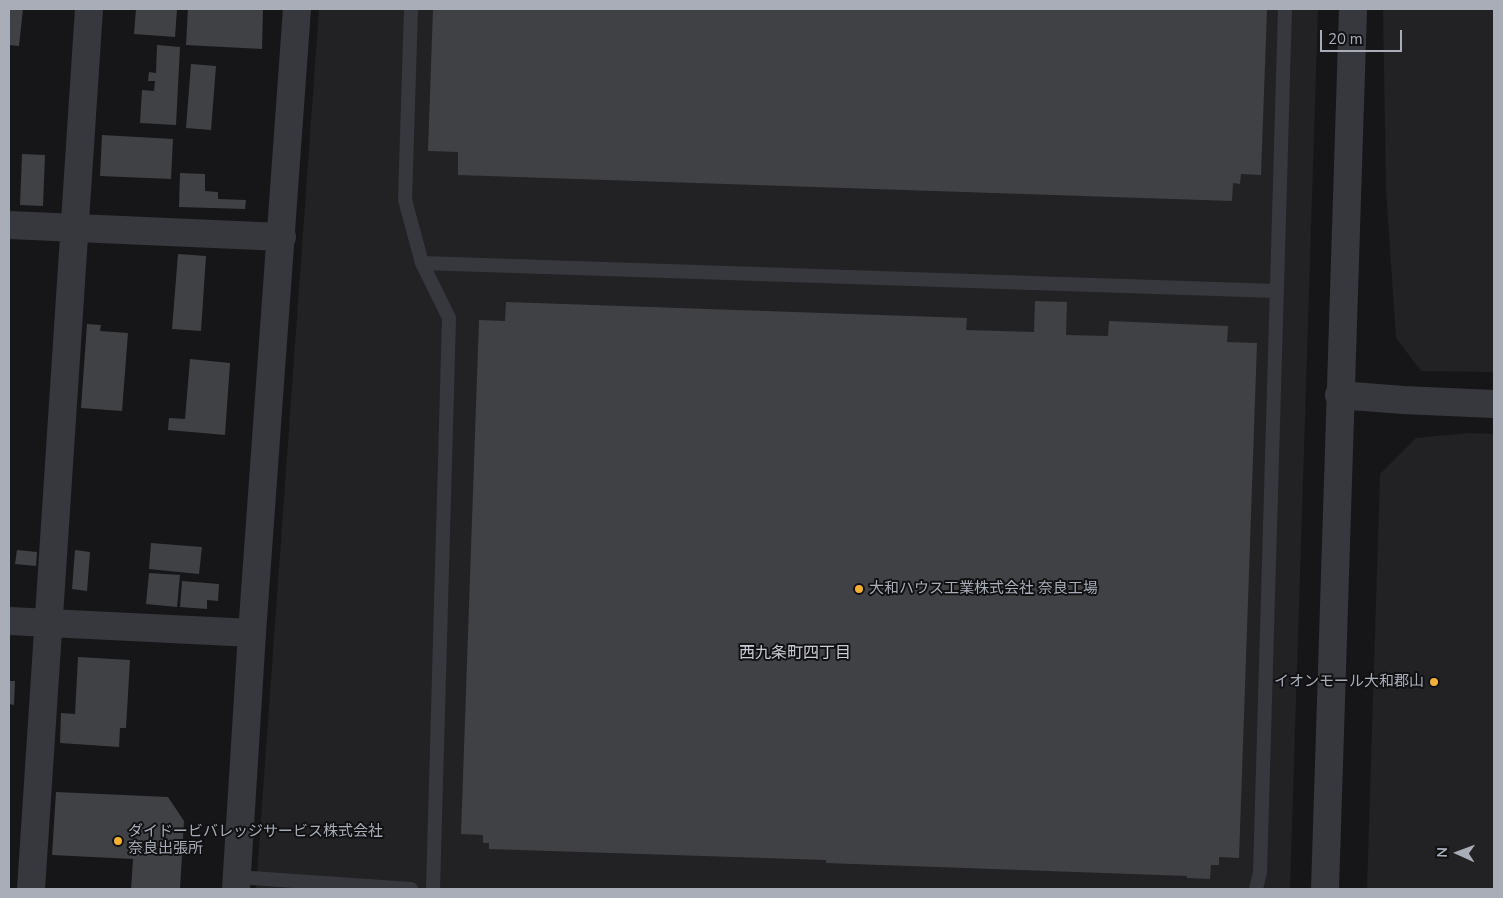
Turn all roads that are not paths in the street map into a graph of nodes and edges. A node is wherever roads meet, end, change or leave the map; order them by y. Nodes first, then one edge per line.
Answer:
1 (89, 9) edge
2 (297, 9) edge
3 (411, 9) edge
4 (1285, 9) edge
5 (1352, 9) edge
6 (9, 225) edge
7 (74, 229) junction
8 (282, 238) junction
9 (422, 263) junction
10 (1277, 291) junction
11 (1339, 395) junction
12 (1494, 404) edge
13 (9, 621) edge
14 (48, 622) junction
15 (252, 633) junction
16 (236, 883) edge
17 (372, 888) edge
18 (31, 889) edge
19 (411, 889) edge
20 (433, 889) edge
21 (1256, 889) edge
22 (1325, 889) edge

1 - 7 street
2 - 8 street
3 - 9 lane
4 - 10 lane
5 - 11 street
6 - 7 street
7 - 8 street
7 - 14 street
8 - 15 street
9 - 10 lane
9 - 20 lane
10 - 21 lane
11 - 12 street
11 - 22 street
13 - 14 street
14 - 15 street
14 - 18 street
15 - 16 street
16 - 17 lane
17 - 19 lane

